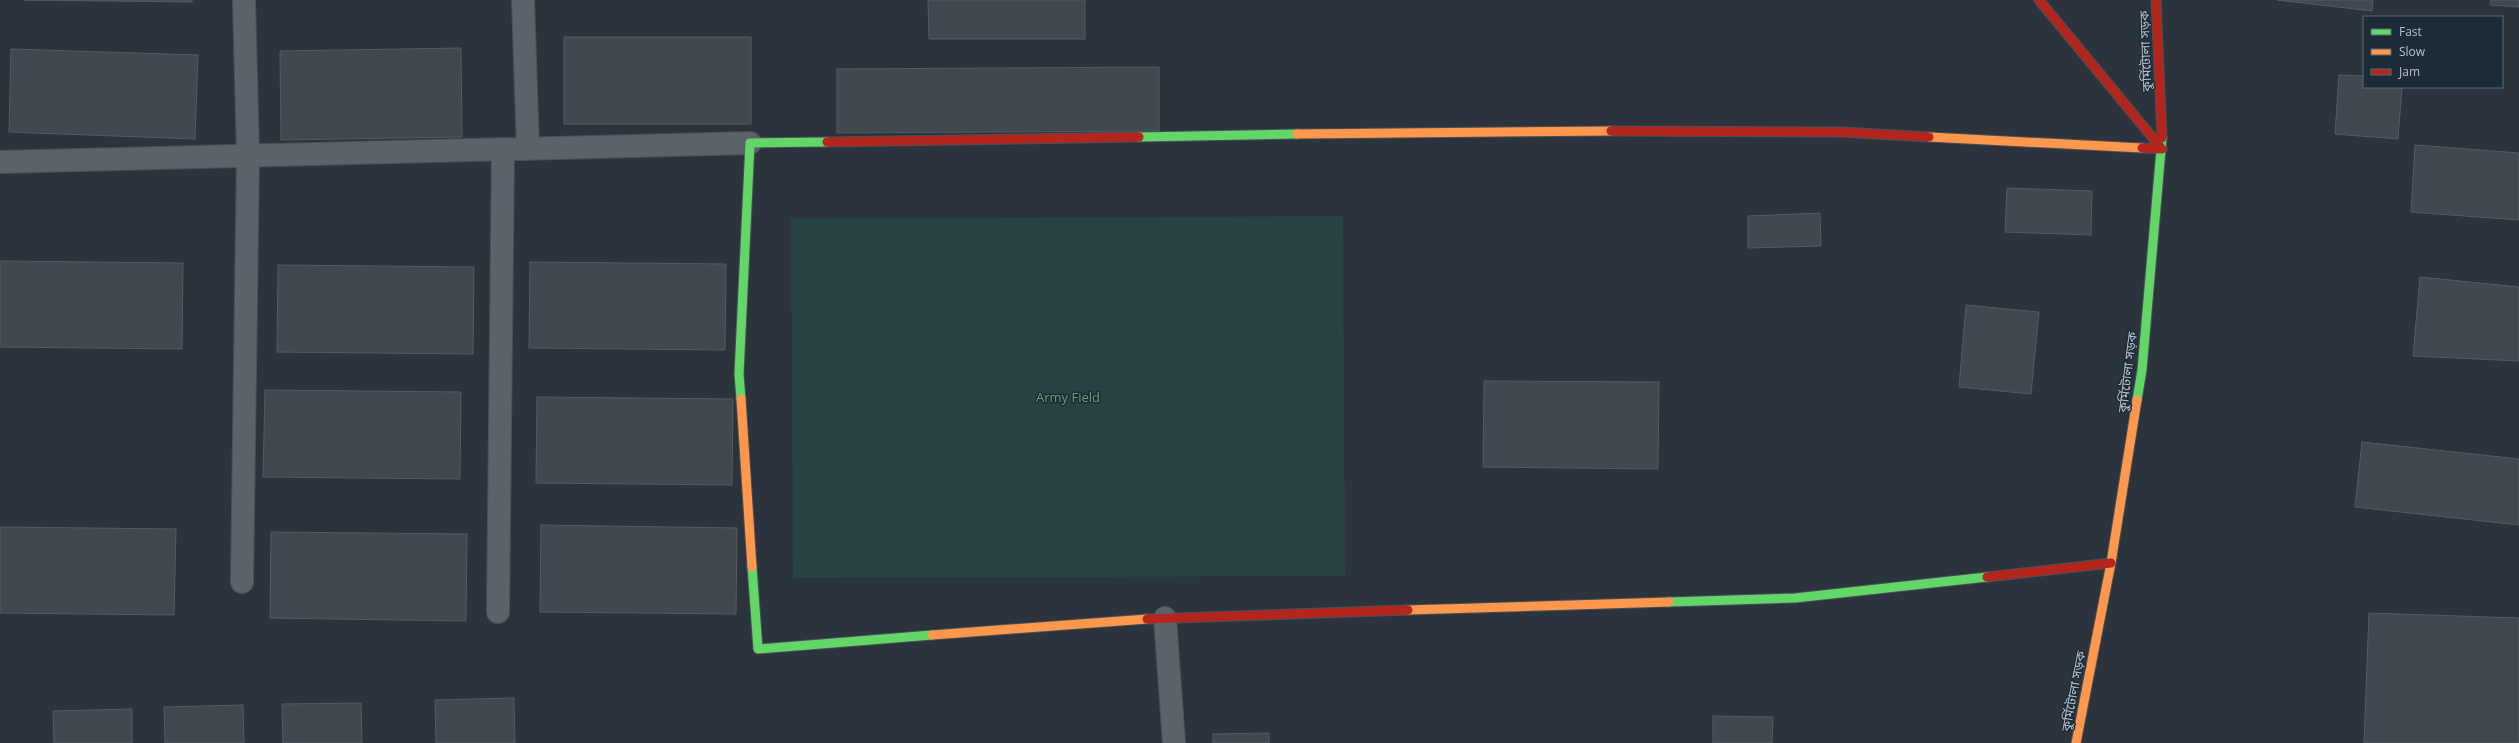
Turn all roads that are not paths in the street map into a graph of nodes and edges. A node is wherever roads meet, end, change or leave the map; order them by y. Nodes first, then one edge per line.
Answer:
1 (244, 0) edge
2 (523, 0) edge
3 (2039, 0) edge
4 (2156, 0) edge
5 (750, 143) junction
6 (528, 149) junction
7 (2162, 149) junction
8 (503, 150) junction
9 (248, 156) junction
10 (0, 162) edge
11 (2111, 564) junction
12 (242, 582) dead end
13 (498, 612) dead end
14 (1165, 618) junction
15 (1174, 743) edge
16 (2076, 743) edge

1 - 9 street
2 - 6 street
3 - 7 street
4 - 7 street, কুর্মিটোলা সড়ক
5 - 6 street
5 - 7 street
5 - 14 street
6 - 8 street
7 - 11 street, কুর্মিটোলা সড়ক
8 - 9 street
8 - 13 street
9 - 10 street
9 - 12 street
11 - 14 street
11 - 16 street, কুর্মিটোলা সড়ক
14 - 15 street

